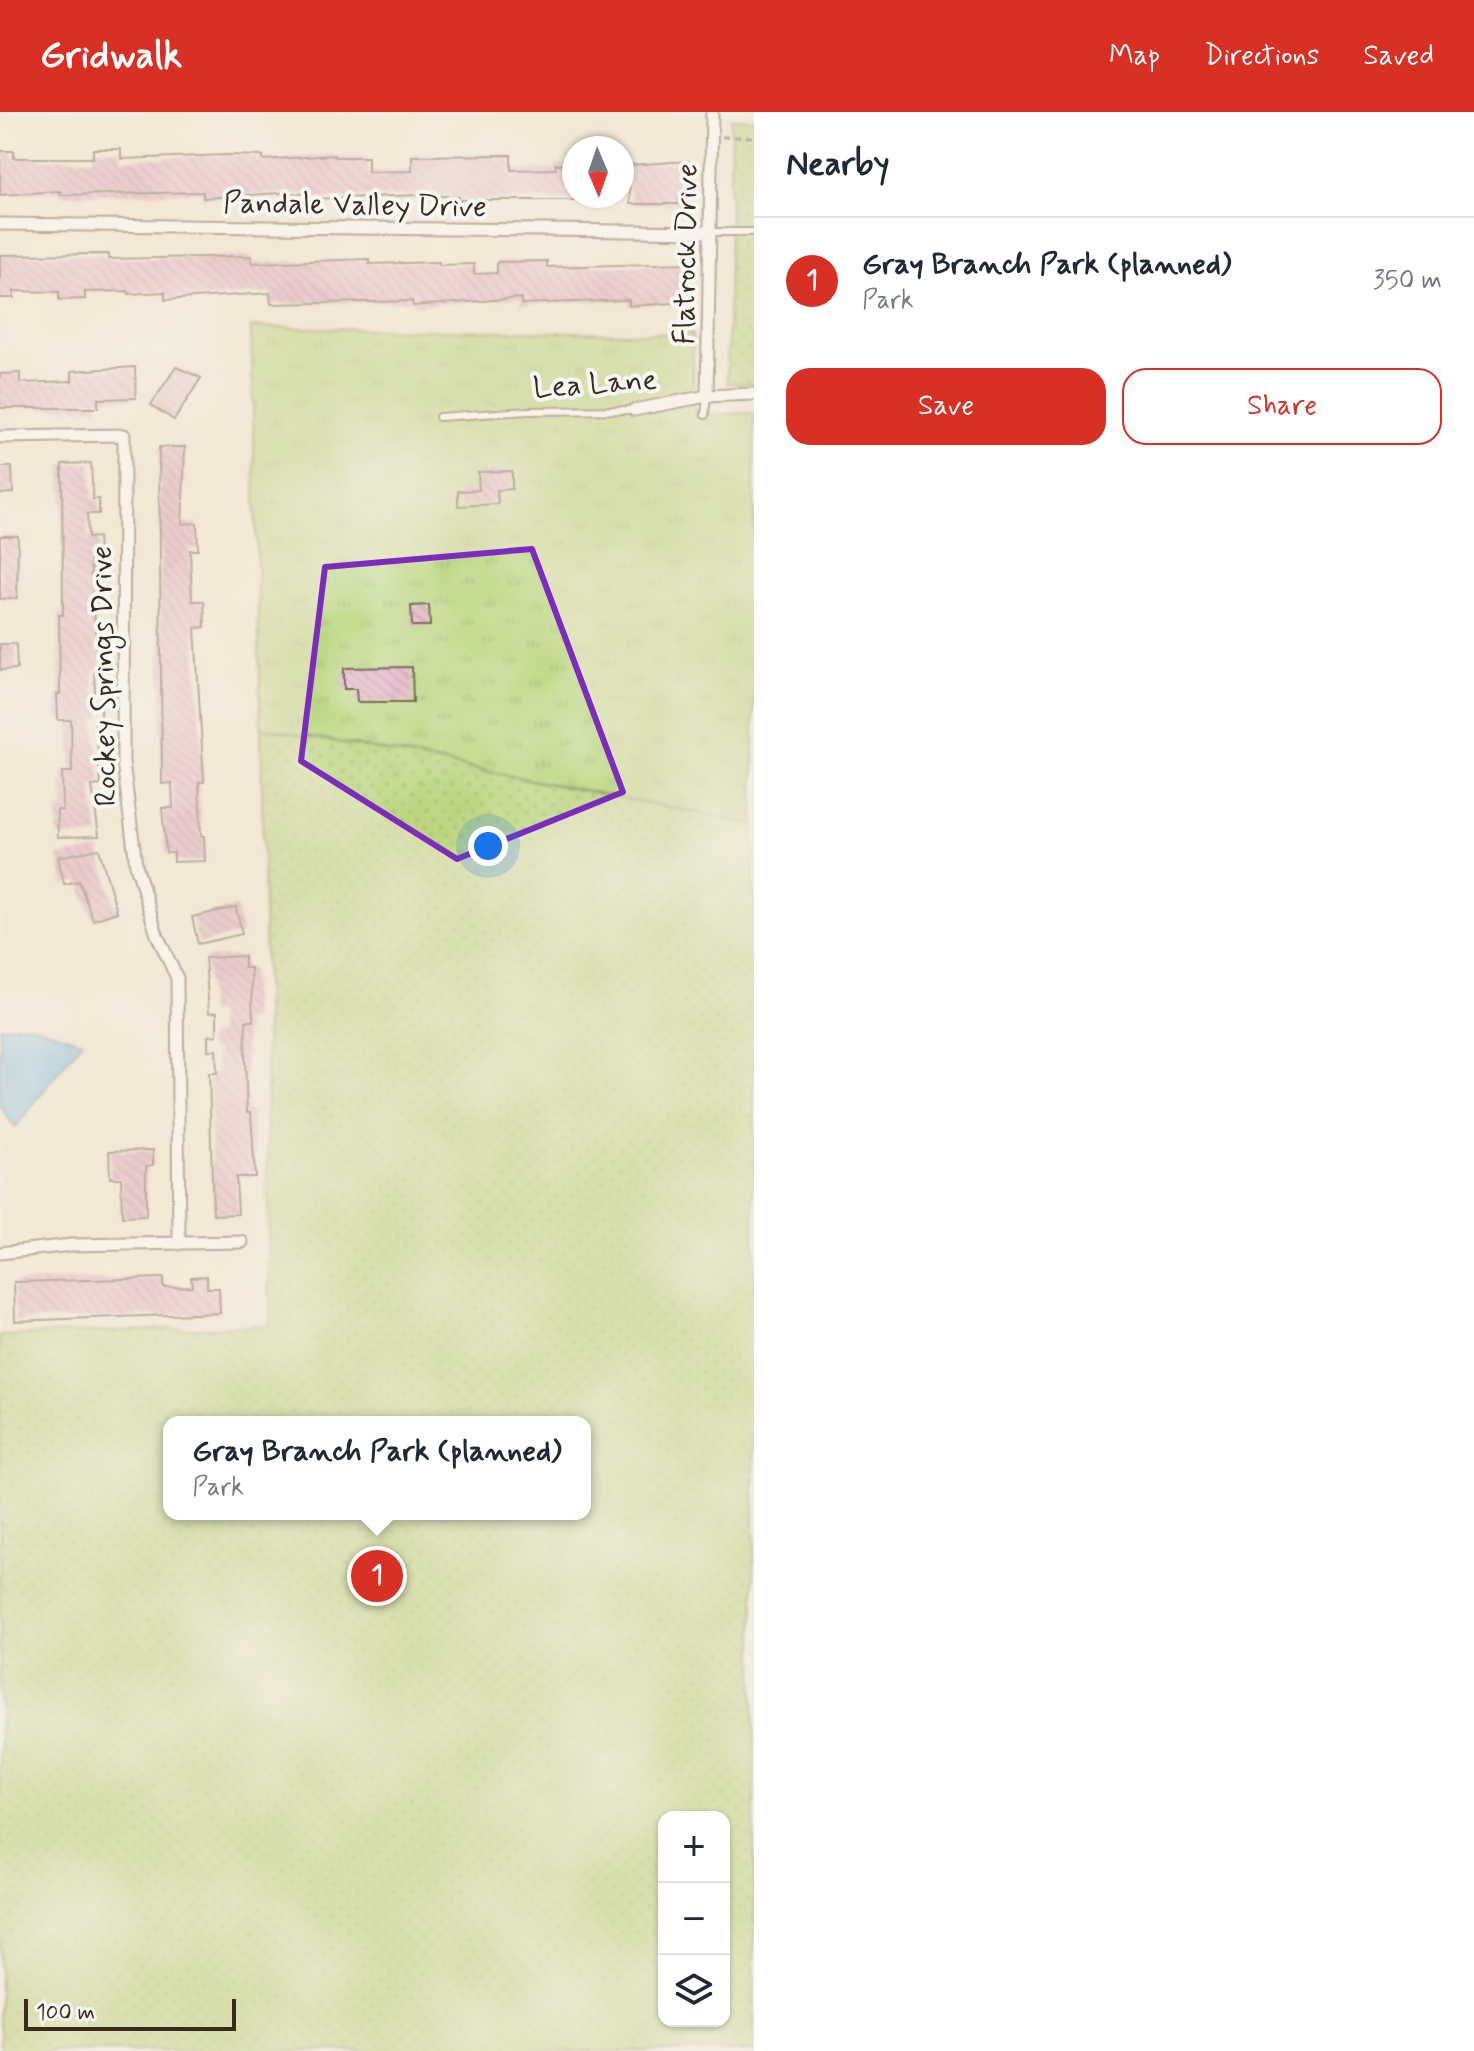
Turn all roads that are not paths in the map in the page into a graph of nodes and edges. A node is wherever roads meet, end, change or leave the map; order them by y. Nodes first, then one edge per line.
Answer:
1 (712, 112) edge
2 (0, 224) edge
3 (710, 232) junction
4 (754, 232) edge
5 (754, 394) edge
6 (707, 396) junction
7 (634, 410) joint
8 (705, 415) dead end
9 (439, 417) dead end
10 (0, 437) edge
11 (242, 1242) dead end
12 (179, 1244) junction
13 (0, 1253) edge

1 - 3 street, Flatrock Drive
2 - 3 street, Pandale Valley Drive
3 - 4 lane
3 - 6 street, Flatrock Drive
5 - 6 street, Lea Lane
6 - 7 street, Lea Lane
6 - 8 lane
7 - 9 lane, Lea Lane
10 - 12 street, Rockey Springs Drive
11 - 12 street
12 - 13 street

